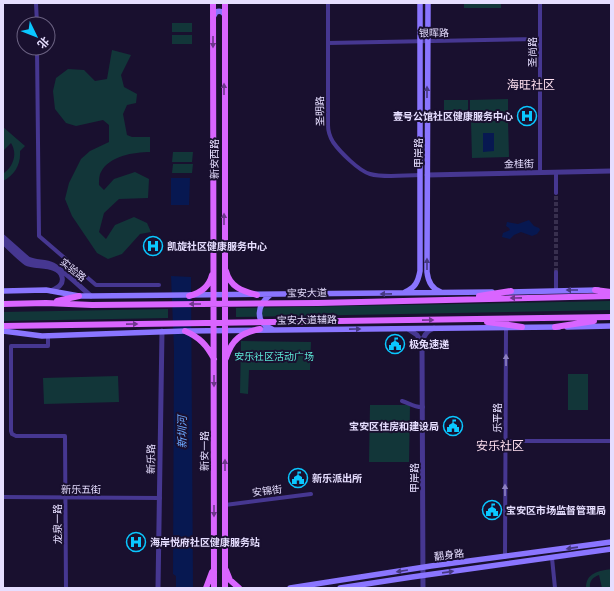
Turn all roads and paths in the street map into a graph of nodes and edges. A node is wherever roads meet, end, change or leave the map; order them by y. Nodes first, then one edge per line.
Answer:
1 (36, 3) edge
2 (213, 3) edge
3 (225, 3) edge
4 (328, 3) edge
5 (420, 3) edge
6 (428, 3) edge
7 (540, 3) edge
8 (36, 16) edge
9 (225, 16) junction
10 (213, 17) junction
11 (540, 40) junction
12 (428, 41) junction
13 (420, 42) junction
14 (328, 43) junction
15 (37, 56) edge
16 (611, 171) edge
17 (540, 173) junction
18 (556, 173) junction
19 (420, 175) junction
20 (427, 175) junction
21 (556, 193) tunnel mouth
22 (420, 206) junction
23 (427, 206) junction
24 (3, 237) edge
25 (3, 242) edge
26 (224, 262) junction
27 (214, 264) junction
28 (556, 272) tunnel mouth
29 (159, 285) dead end
30 (556, 290) junction
31 (595, 290) joint
32 (3, 291) edge
33 (51, 291) junction
34 (511, 291) junction
35 (611, 291) edge
36 (402, 293) junction
37 (446, 293) junction
38 (214, 295) junction
39 (224, 295) junction
40 (257, 295) junction
41 (270, 295) junction
42 (79, 296) junction
43 (91, 296) junction
44 (192, 296) junction
45 (611, 296) edge
46 (451, 300) junction
47 (46, 303) junction
48 (3, 304) edge
49 (214, 314) joint
50 (224, 314) joint
51 (611, 318) edge
52 (451, 320) junction
53 (3, 326) edge
54 (611, 326) edge
55 (522, 327) junction
56 (554, 327) junction
57 (406, 328) junction
58 (435, 328) junction
59 (506, 328) junction
60 (260, 329) junction
61 (273, 329) junction
62 (185, 330) joint
63 (214, 330) junction
64 (224, 330) junction
65 (3, 331) edge
66 (162, 331) junction
67 (195, 333) junction
68 (48, 335) junction
69 (422, 343) junction
70 (214, 361) junction
71 (225, 363) junction
72 (402, 401) dead end
73 (423, 407) junction
74 (611, 441) edge
75 (505, 442) junction
76 (311, 494) dead end
77 (3, 497) edge
78 (65, 497) junction
79 (160, 498) junction
80 (225, 505) junction
81 (611, 542) edge
82 (611, 549) edge
83 (505, 557) junction
84 (552, 558) junction
85 (214, 562) junction
86 (225, 562) junction
87 (423, 568) junction
88 (423, 575) junction
89 (66, 588) edge
90 (158, 588) edge
91 (206, 588) edge
92 (214, 588) edge
93 (225, 588) edge
94 (239, 588) edge
95 (290, 588) edge
96 (340, 588) edge
97 (423, 588) edge
98 (556, 588) edge

1 - 8 street
2 - 10 main road, 新安西路
3 - 9 main road, 新安西路
4 - 14 street, 圣明路
5 - 13 main road, 甲岸路
6 - 12 main road, 甲岸路
7 - 11 street, 圣尚路
9 - 10 main road
26 -> 9 main road, 新安西路
10 -> 27 main road, 新安西路
11 - 12 street, 银晖路
11 - 17 street, 圣尚路
12 - 13 street, 银晖路
20 -> 12 main road, 甲岸路
13 - 14 street, 银晖路
13 - 19 main road, 甲岸路
14 - 19 street, 圣明路
15 - 29 street
16 - 18 street, 金桂街
17 - 18 street, 金桂街
17 - 20 street, 金桂街
18 - 21 street
19 - 22 main road, 甲岸路
20 - 23 main road, 甲岸路
22 - 23 main road
22 - 36 main road, 甲岸路
37 -> 23 main road, 甲岸路
24 - 43 street, 实验路
25 - 33 street, 实验路
26 - 39 main road, 新安西路
26 - 40 main road
27 - 38 main road, 新安西路
27 - 44 main road
28 - 30 street
31 -> 30 main road
30 - 34 main road
31 - 35 main road
32 - 33 main road
33 - 42 main road
34 - 37 main road
34 - 46 main road
36 - 37 main road
36 -> 41 main road
38 - 39 main road
38 - 44 main road
38 - 49 main road, 新安西路
39 - 40 main road
39 - 50 main road, 新安西路
40 - 41 main road
41 - 61 main road
42 - 43 main road
42 - 47 main road
43 - 44 main road
45 -> 46 main road, 宝安大道
46 -> 47 main road, 宝安大道
47 - 48 main road, 宝安大道
49 - 63 main road, 新安一路
50 - 64 main road, 新安一路
51 - 52 main road
51 - 56 main road
53 -> 52 main road
52 - 55 main road
54 - 56 main road, 宝安大道辅路
55 - 56 main road, 宝安大道辅路
55 - 59 main road, 宝安大道辅路
57 - 58 main road, 宝安大道辅路
61 -> 57 main road, 宝安大道辅路
57 - 69 street
58 - 59 main road, 宝安大道辅路
58 - 69 street
75 -> 59 street, 乐平路
60 - 61 main road, 宝安大道辅路
60 - 64 main road, 宝安大道辅路
60 - 71 main road
62 - 66 main road
62 - 67 main road
63 - 64 main road, 宝安大道辅路
63 - 67 main road, 宝安大道辅路
63 - 70 main road, 新安一路
64 - 71 main road, 新安一路
65 - 68 main road
66 - 68 main road
66 - 79 street, 新乐路
67 - 70 main road
68 - 78 street, 龙泉一路
69 - 73 street, 甲岸路
70 -> 85 main road, 新安一路
80 -> 71 main road, 新安一路
72 - 73 street
73 - 87 street, 甲岸路
74 - 75 street
83 -> 75 street, 乐平路
76 - 80 street, 安锦街
77 - 78 street, 新乐五街
78 - 79 street, 新乐五街
78 - 89 street, 龙泉一路
79 - 90 street, 新乐路
80 - 86 main road, 新安一路
81 -> 83 main road, 翻身路
82 - 84 main road, 翻身路
83 - 87 main road, 翻身路
88 -> 84 main road, 翻身路
84 - 98 street
85 - 91 main road
85 - 92 main road, 新安一路
86 - 93 main road, 新安一路
86 - 94 main road
87 - 88 street, 甲岸路
87 -> 95 main road, 翻身路
88 - 96 main road, 翻身路
88 - 97 street, 甲岸路

